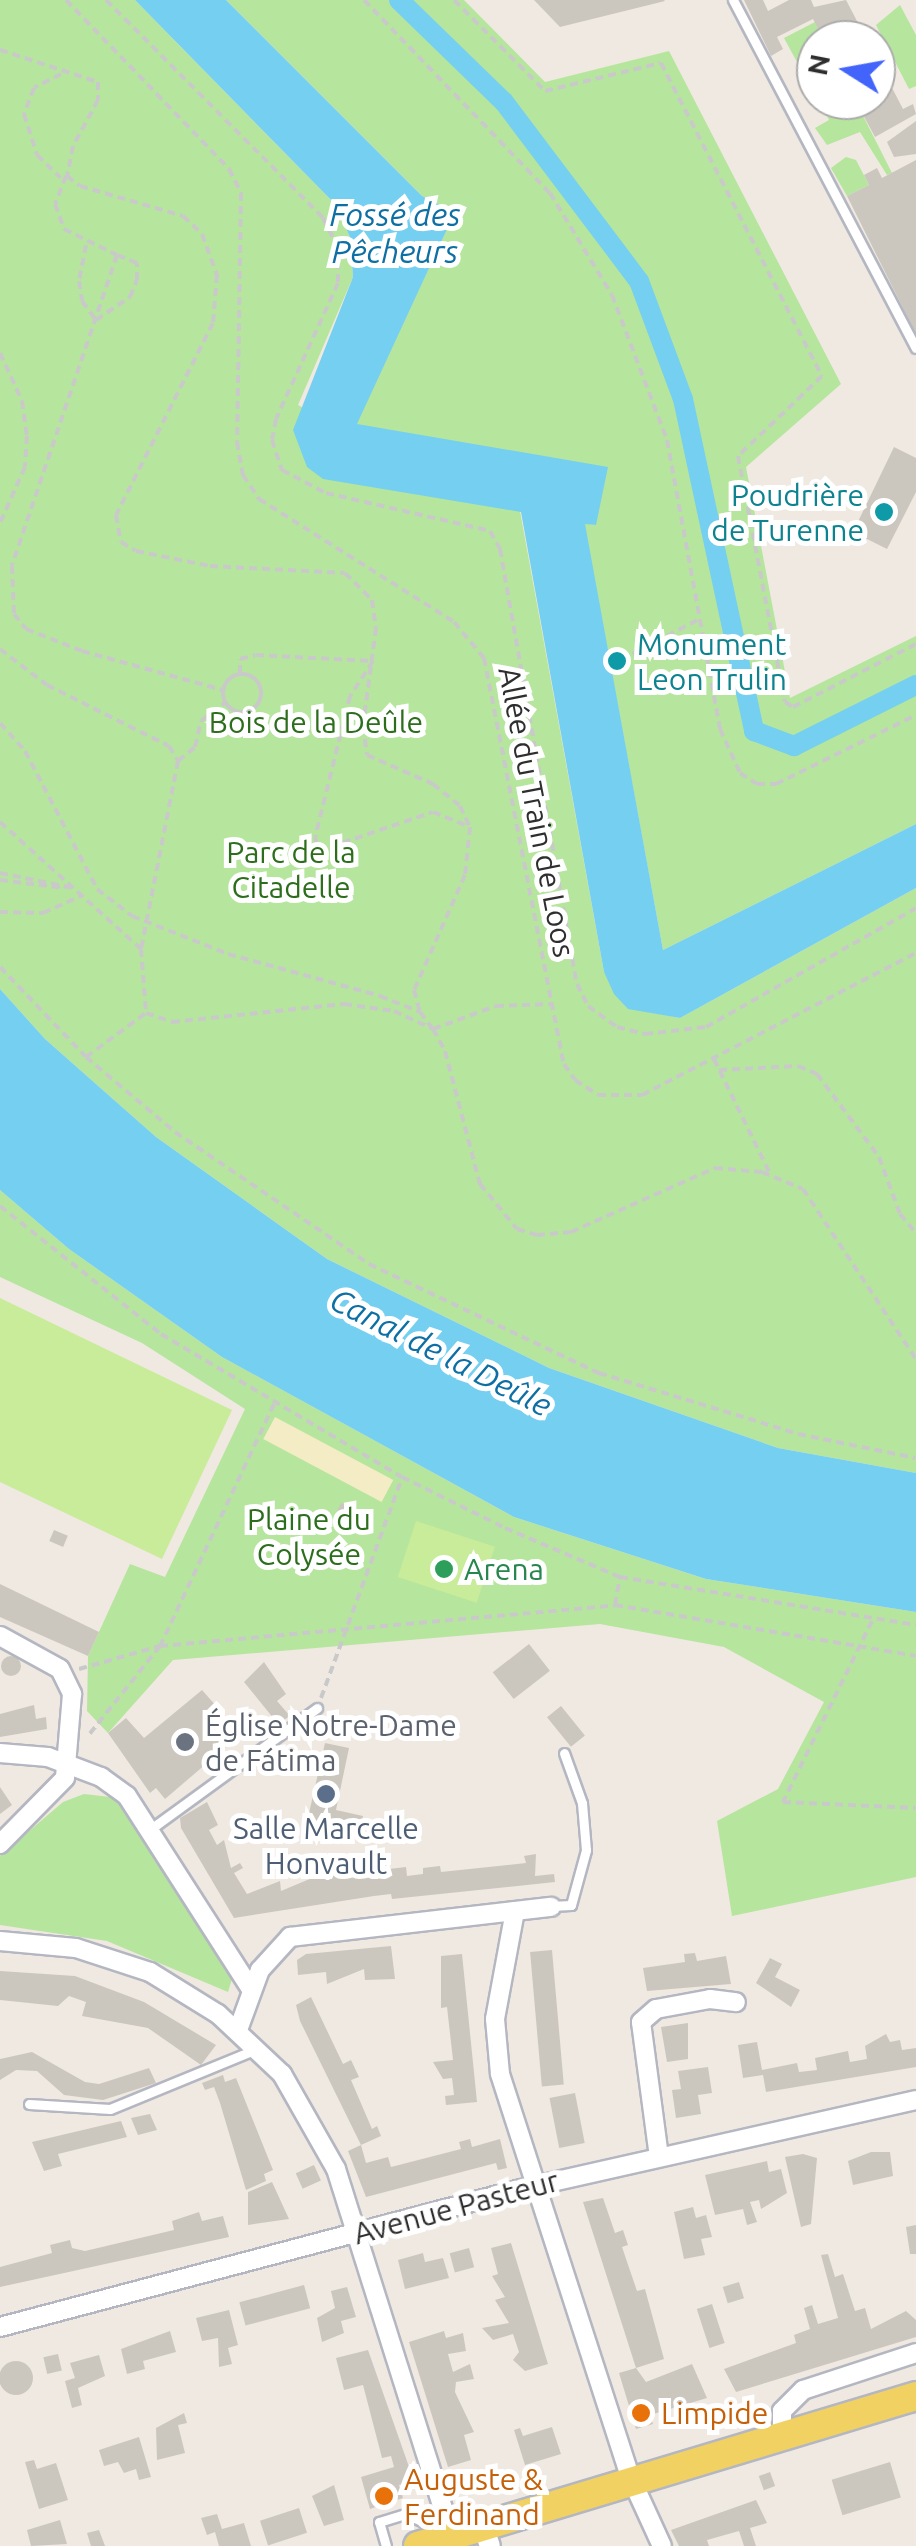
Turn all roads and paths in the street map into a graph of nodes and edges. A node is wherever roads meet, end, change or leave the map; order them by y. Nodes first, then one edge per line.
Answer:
1 (66, 0) edge
2 (106, 0) edge
3 (364, 0) edge
4 (454, 0) edge
5 (734, 0) edge
6 (0, 50) edge
7 (64, 74) junction
8 (64, 177) junction
9 (86, 244) junction
10 (117, 255) junction
11 (96, 320) junction
12 (916, 348) edge
13 (0, 353) edge
14 (0, 522) edge
15 (701, 618) junction
16 (916, 644) edge
17 (0, 648) edge
18 (621, 660) dead end
19 (374, 661) junction
20 (240, 674) junction
21 (223, 690) junction
22 (226, 703) junction
23 (916, 714) edge
24 (0, 723) edge
25 (178, 762) junction
26 (0, 822) edge
27 (470, 828) junction
28 (0, 876) edge
29 (76, 889) junction
30 (83, 895) junction
31 (916, 908) edge
32 (0, 912) edge
33 (144, 920) junction
34 (141, 948) junction
35 (916, 953) edge
36 (0, 967) edge
37 (553, 1004) junction
38 (420, 1012) junction
39 (146, 1013) junction
40 (433, 1029) junction
41 (86, 1057) junction
42 (714, 1059) junction
43 (719, 1070) junction
44 (771, 1176) junction
45 (0, 1206) edge
46 (916, 1232) edge
47 (916, 1359) edge
48 (274, 1404) junction
49 (916, 1458) edge
50 (402, 1477) junction
51 (620, 1577) junction
52 (615, 1604) junction
53 (873, 1619) junction
54 (916, 1625) edge
55 (346, 1626) junction
56 (0, 1636) edge
57 (160, 1646) junction
58 (858, 1648) junction
59 (916, 1656) edge
60 (66, 1674) junction
61 (317, 1708) joint
62 (564, 1753) dead end
63 (0, 1754) edge
64 (70, 1755) junction
65 (916, 1808) edge
66 (152, 1828) junction
67 (0, 1844) edge
68 (551, 1906) joint
69 (515, 1911) junction
70 (0, 1940) edge
71 (251, 1989) junction
72 (736, 2002) dead end
73 (238, 2030) junction
74 (259, 2048) junction
75 (916, 2100) edge
76 (28, 2104) dead end
77 (659, 2157) junction
78 (536, 2186) junction
79 (356, 2232) junction
80 (0, 2327) edge
81 (916, 2354) edge
82 (916, 2396) edge
83 (782, 2438) junction
84 (634, 2487) junction
85 (474, 2540) edge
86 (386, 2546) edge
87 (418, 2546) edge
88 (662, 2546) edge

1 - 37 path, Allée du Train de Loos
2 - 31 path
3 - 15 path
4 - 16 path
5 - 12 lane
6 - 7 path
7 - 8 path
7 - 8 path
8 - 9 path
8 - 19 path
9 - 10 path
9 - 11 path
10 - 11 path
10 - 11 path
11 - 21 path
13 - 14 path
15 - 18 path
15 - 23 path
17 - 25 path
19 - 20 path
19 - 27 path
19 - 27 path
20 - 21 path
20 - 22 path
21 - 22 path
22 - 25 path
24 - 33 path
25 - 33 path
26 - 29 path
27 - 38 path
28 - 29 path
29 - 30 path
30 - 32 path
30 - 34 path
33 - 34 path
33 - 38 path
34 - 39 path
35 - 42 path, Allée du Train de Loos
36 - 41 path
37 - 40 path
37 - 42 path, Allée du Train de Loos
38 - 40 path
39 - 40 path
39 - 41 path
40 - 44 path
41 - 49 path
42 - 43 path
43 - 44 path
43 - 46 path
44 - 47 path
45 - 48 path
48 - 50 path
48 - 57 path
50 - 51 path
50 - 55 path
51 - 52 path
51 - 53 path
52 - 55 path
52 - 58 path
53 - 54 path
53 - 58 path
55 - 57 path
55 - 61 path
56 - 60 street
57 - 60 path
57 - 64 path
58 - 59 path
58 - 65 path
60 - 64 street
61 - 66 lane
62 - 68 lane
63 - 64 street
64 - 66 street
64 - 67 street
66 - 71 street
68 - 69 street
69 - 71 street
69 - 78 street
70 - 73 street
71 - 73 street
72 - 77 street
73 - 74 street
74 - 76 lane
74 - 79 street
75 - 77 street, Avenue Pasteur
77 - 78 street, Avenue Pasteur
78 - 79 street, Avenue Pasteur
78 - 84 street
79 - 80 street, Avenue Pasteur
79 - 85 street
81 - 83 street
82 - 83 main road
83 - 84 main road
84 - 85 main road
84 - 88 street
85 - 86 lane
85 - 87 main road

